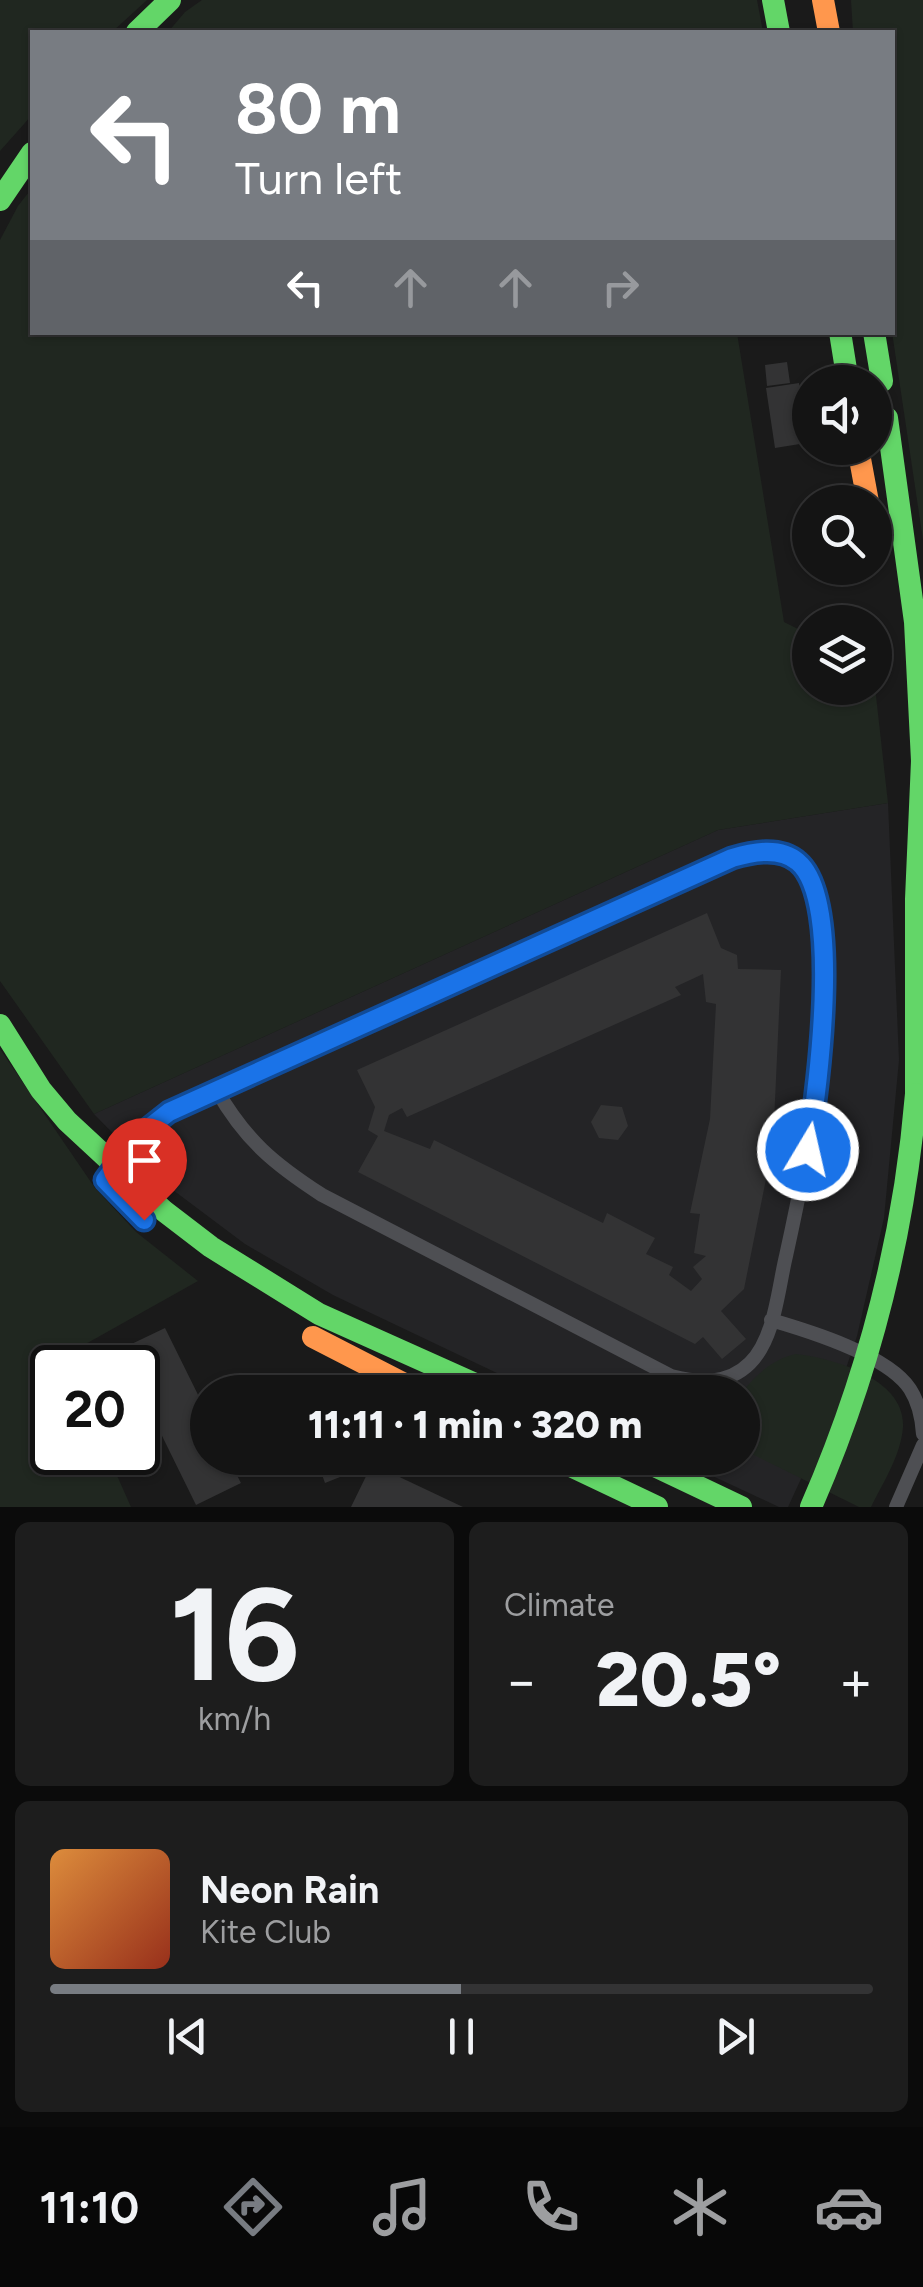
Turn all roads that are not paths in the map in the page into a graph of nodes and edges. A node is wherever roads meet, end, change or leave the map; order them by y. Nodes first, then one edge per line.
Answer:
1 (170, 0) edge
2 (773, 0) edge
3 (823, 0) edge
4 (139, 30) edge
5 (778, 30) edge
6 (829, 30) edge
7 (30, 156) edge
8 (0, 200) edge
9 (840, 335) edge
10 (874, 335) edge
11 (845, 365) edge
12 (880, 365) edge
13 (892, 456) edge
14 (897, 725) dead end
15 (916, 899) junction
16 (0, 1025) edge
17 (216, 1090) junction
18 (110, 1174) junction
19 (213, 1275) dead end
20 (771, 1320) junction
21 (291, 1324) dead end
22 (388, 1375) edge
23 (454, 1375) edge
24 (923, 1434) edge
25 (923, 1444) edge
26 (590, 1475) edge
27 (674, 1475) edge
28 (657, 1507) edge
29 (741, 1507) edge
30 (812, 1507) edge
31 (896, 1507) edge

1 - 4 main road
2 - 5 main road
3 - 6 main road
7 - 8 main road
9 - 11 main road
10 - 12 main road
13 - 15 main road
14 - 15 main road
15 - 30 main road, bridge
16 - 18 main road
17 - 18 lane
17 - 20 lane
17 - 20 lane
18 - 19 main road
18 - 23 main road
20 - 24 lane
21 - 22 main road
25 - 31 lane
26 - 28 main road
27 - 29 main road

